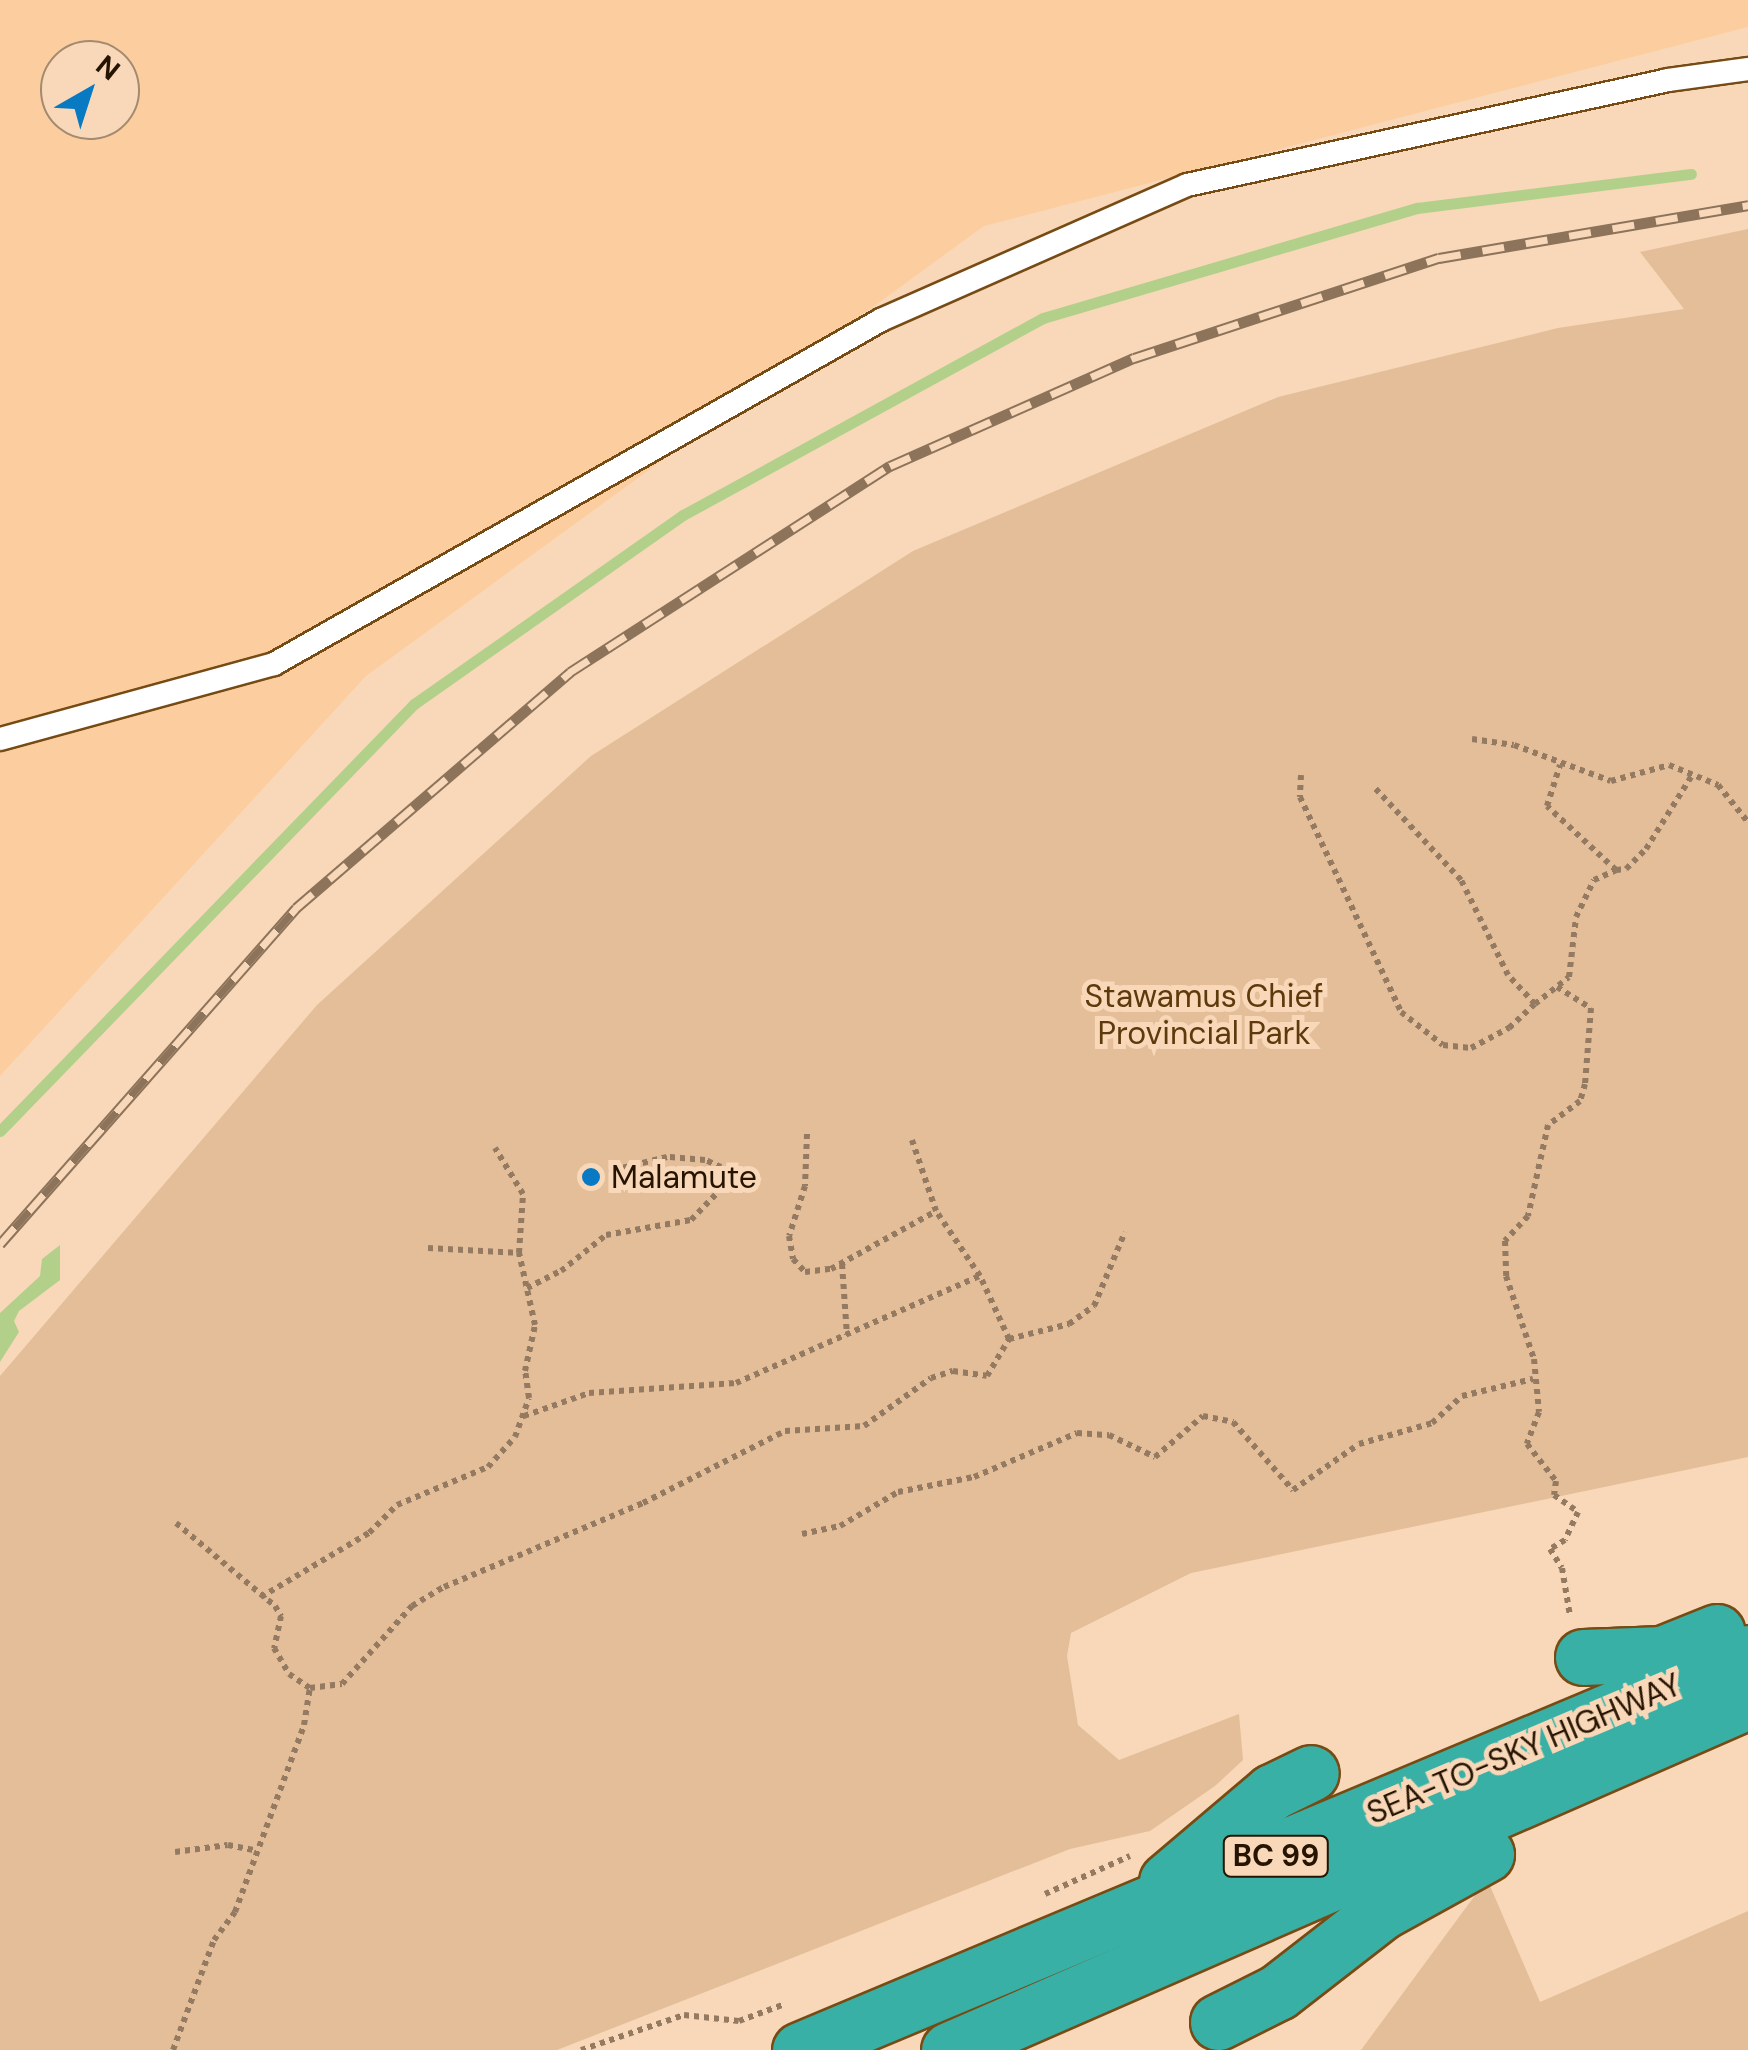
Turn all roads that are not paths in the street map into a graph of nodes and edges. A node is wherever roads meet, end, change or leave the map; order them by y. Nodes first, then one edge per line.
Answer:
1 (1748, 69) edge
2 (0, 739) edge
3 (1748, 1620) edge
4 (1748, 1653) edge
5 (1583, 1657) road end
6 (1748, 1701) edge
7 (1748, 1736) edge
8 (1311, 1772) dead end
9 (1123, 1916) junction
10 (796, 2025) edge
11 (1224, 2036) edge
12 (949, 2050) edge

1 - 2 lane
3 - 5 highway
4 - 9 highway, SEA-TO-SKY HIGHWAY / BC 99
6 - 12 highway, SEA-TO-SKY HIGHWAY / BC 99
7 - 11 highway
8 - 9 highway
9 - 10 highway, SEA-TO-SKY HIGHWAY / BC 99

